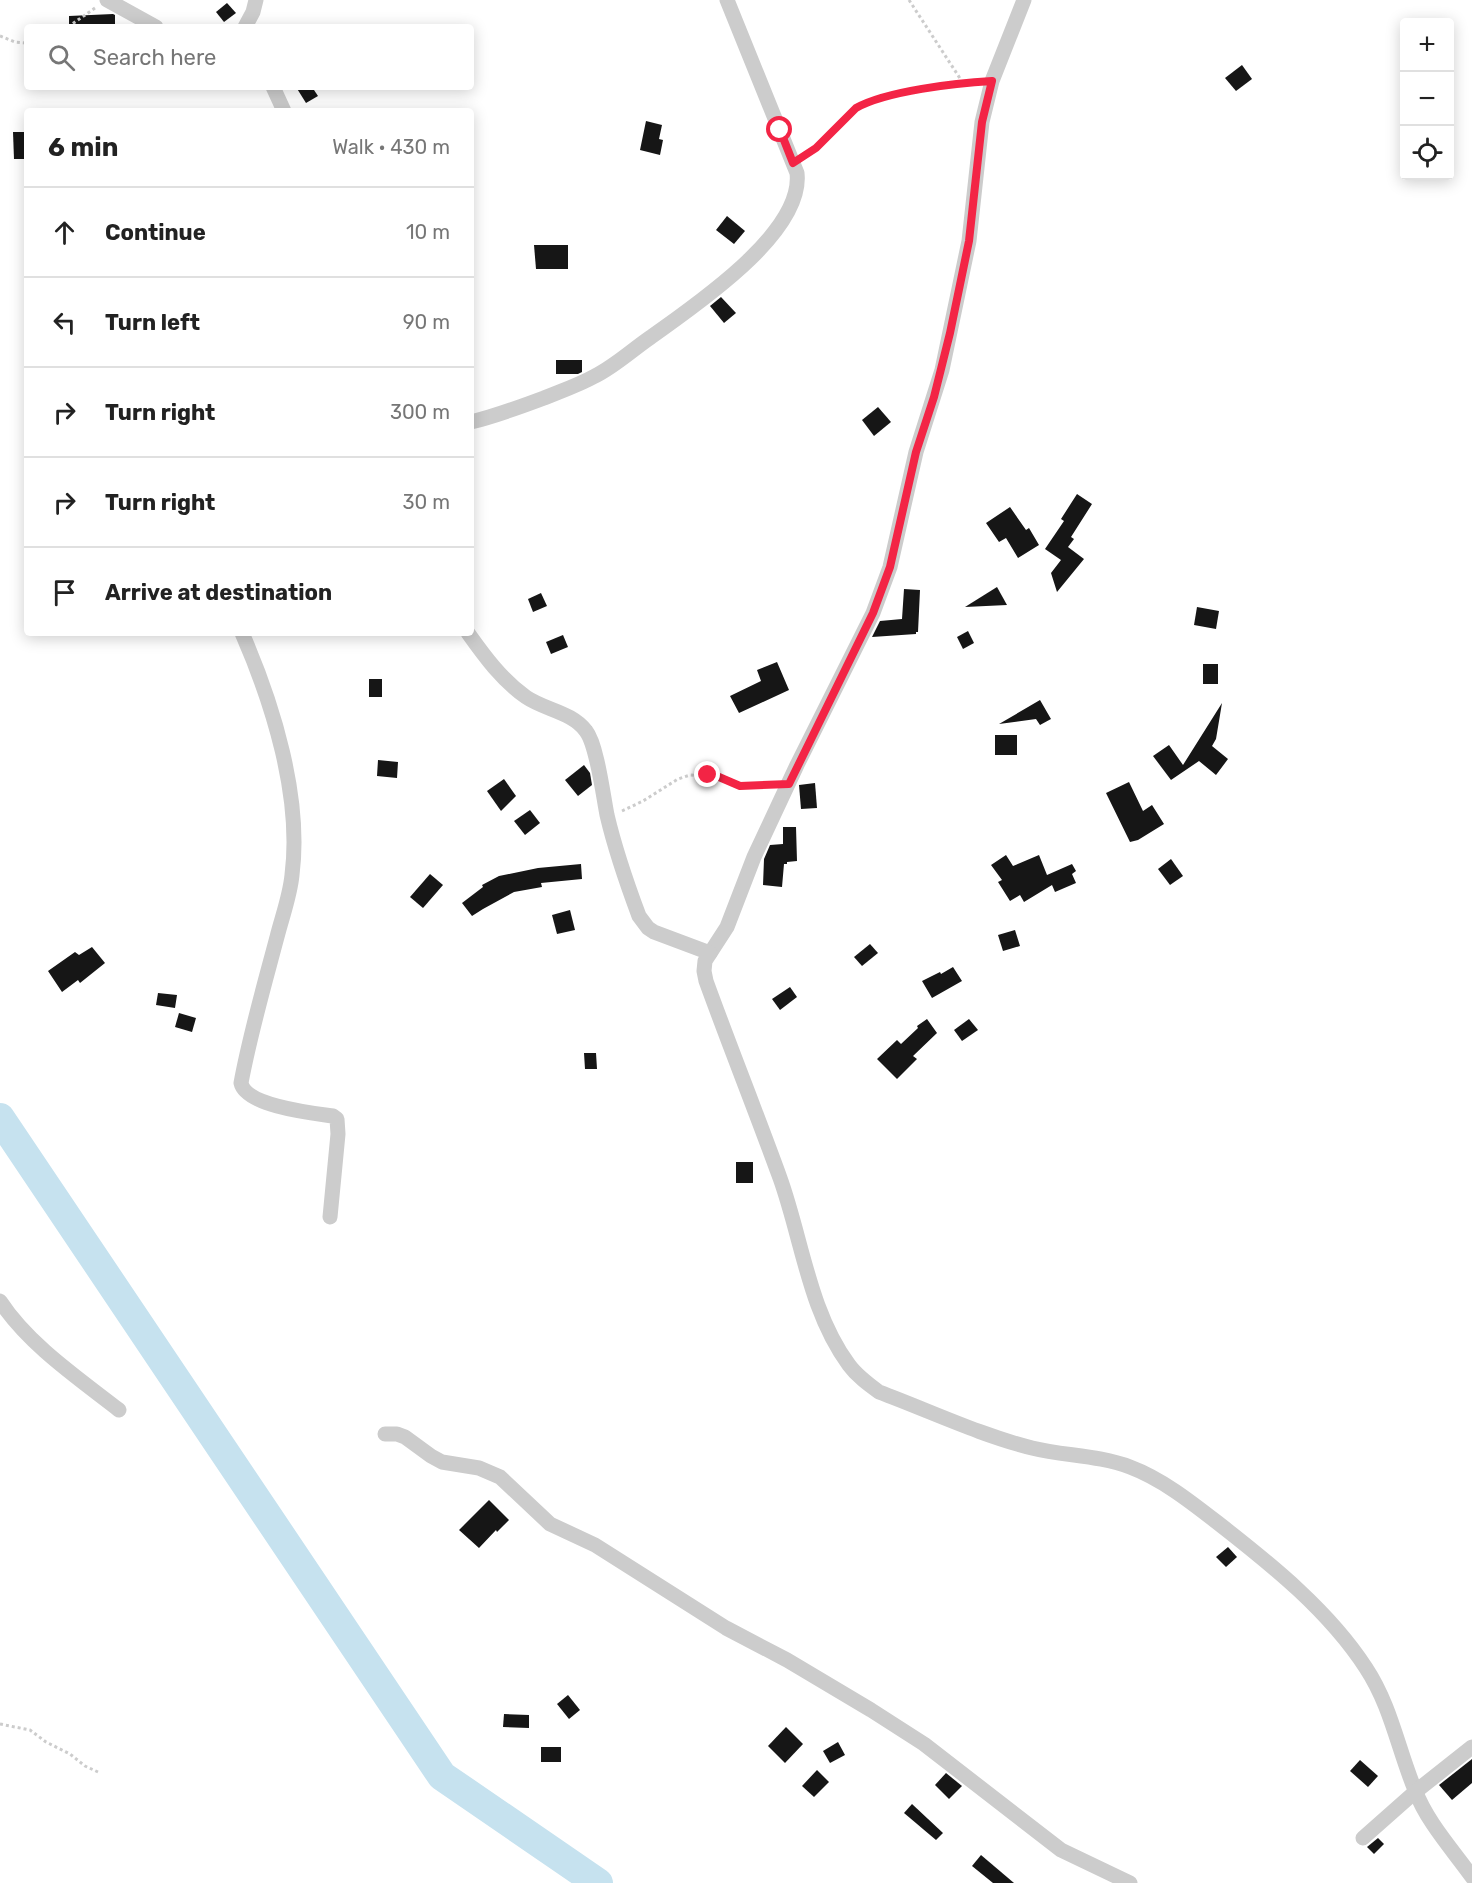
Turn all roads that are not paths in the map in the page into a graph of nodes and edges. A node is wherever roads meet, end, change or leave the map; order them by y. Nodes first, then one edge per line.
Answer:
1 (256, 0) edge
2 (727, 0) edge
3 (1023, 0) edge
4 (102, 3) edge
5 (149, 24) edge
6 (247, 24) edge
7 (274, 90) edge
8 (283, 108) edge
9 (474, 421) edge
10 (243, 636) edge
11 (470, 636) edge
12 (710, 952) junction
13 (330, 1217) dead end
14 (0, 1300) edge
15 (119, 1410) dead end
16 (385, 1434) dead end
17 (1472, 1748) edge
18 (1415, 1792) junction
19 (1363, 1838) dead end
20 (1472, 1877) edge
21 (1130, 1883) edge

1 - 6 street
2 - 9 street
3 - 12 street
4 - 5 street
7 - 8 street
10 - 13 street
11 - 12 street
12 - 18 street
14 - 15 street
16 - 21 street
17 - 18 street
18 - 19 street
18 - 20 street

